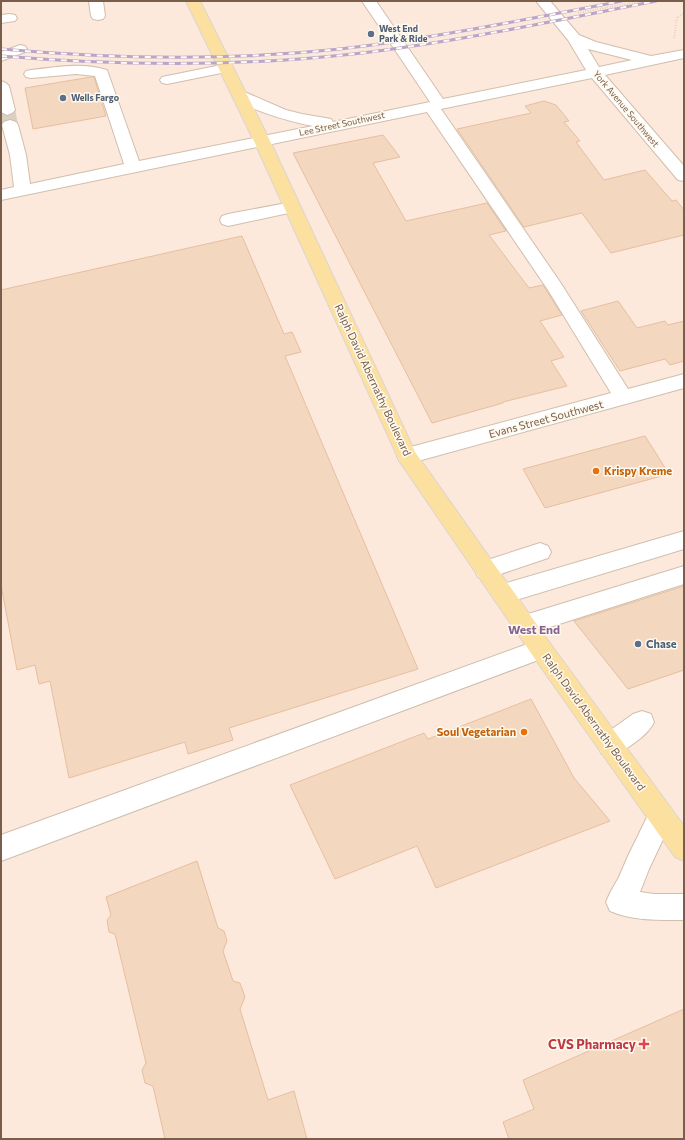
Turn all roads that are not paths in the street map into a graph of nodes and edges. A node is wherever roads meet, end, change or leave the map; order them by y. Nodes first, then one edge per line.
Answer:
1 (96, 1) edge
2 (193, 1) edge
3 (369, 1) edge
4 (543, 1) edge
5 (98, 16) dead end
6 (574, 38) junction
7 (20, 49) dead end
8 (684, 54) edge
9 (1, 57) edge
10 (658, 60) junction
11 (226, 68) junction
12 (595, 72) junction
13 (31, 74) dead end
14 (167, 80) dead end
15 (1, 86) edge
16 (240, 95) junction
17 (436, 105) junction
18 (402, 112) junction
19 (346, 124) junction
20 (411, 128) dead end
21 (262, 141) junction
22 (133, 168) junction
23 (684, 176) edge
24 (23, 191) junction
25 (1, 196) edge
26 (292, 207) junction
27 (228, 220) dead end
28 (684, 381) edge
29 (624, 398) junction
30 (407, 456) junction
31 (684, 540) edge
32 (540, 552) dead end
33 (486, 570) junction
34 (684, 576) edge
35 (503, 594) junction
36 (525, 625) junction
37 (541, 649) junction
38 (642, 722) dead end
39 (610, 744) junction
40 (661, 816) junction
41 (1, 848) edge
42 (684, 848) edge
43 (684, 907) edge

1 - 5 street
2 - 11 main road, Ralph David Abernathy Boulevard
3 - 17 street
4 - 6 street, York Avenue Southwest
6 - 10 street
6 - 12 street, York Avenue Southwest
7 - 9 street
8 - 10 street, Lee Street Southwest
10 - 12 street, Lee Street Southwest
11 - 14 street
11 - 16 main road, Ralph David Abernathy Boulevard
12 - 17 street, Lee Street Southwest
12 - 23 street, York Avenue Southwest
13 - 22 street
15 - 24 street
16 - 19 street
16 - 21 main road, Ralph David Abernathy Boulevard
17 - 18 street, Lee Street Southwest
17 - 29 street
18 - 19 street, Lee Street Southwest
18 - 20 street
19 - 21 street, Lee Street Southwest
21 - 22 street, Lee Street Southwest
21 - 26 main road, Ralph David Abernathy Boulevard
22 - 24 street, Lee Street Southwest
24 - 25 street, Lee Street Southwest
26 - 27 street
26 - 30 main road, Ralph David Abernathy Boulevard
28 - 29 street, Evans Street Southwest
29 - 30 street, Evans Street Southwest
30 - 33 main road, Ralph David Abernathy Boulevard
31 - 35 street
32 - 33 street
33 - 35 main road, Ralph David Abernathy Boulevard
34 - 36 street
35 - 36 main road, Ralph David Abernathy Boulevard
36 - 37 main road, Ralph David Abernathy Boulevard
37 - 39 main road, Ralph David Abernathy Boulevard
37 - 41 street
38 - 39 street
39 - 40 main road, Ralph David Abernathy Boulevard
40 - 42 main road, Ralph David Abernathy Boulevard
40 - 43 street

